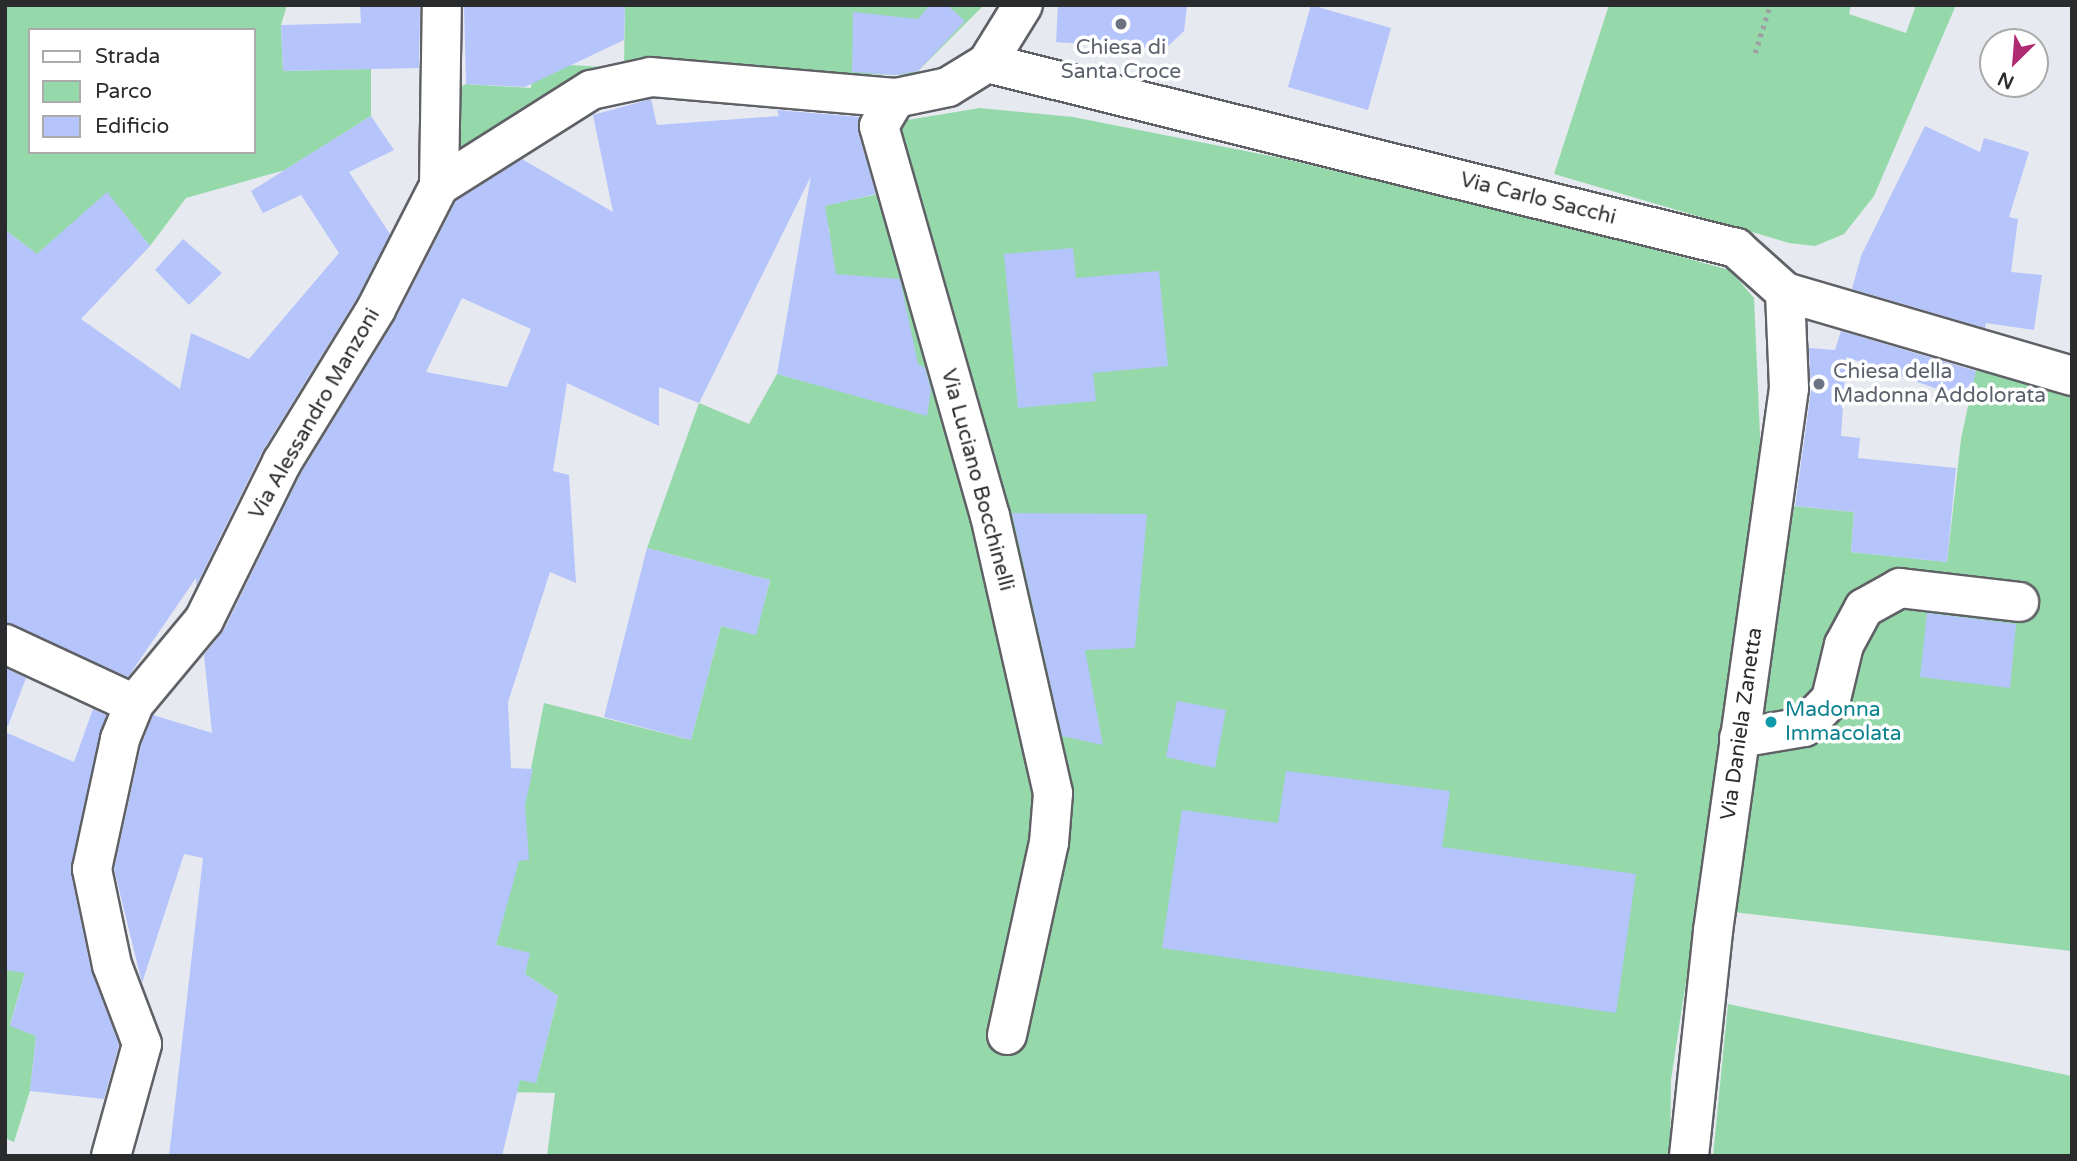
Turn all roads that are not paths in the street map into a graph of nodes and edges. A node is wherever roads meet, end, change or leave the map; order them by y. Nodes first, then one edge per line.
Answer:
1 (443, 5) edge
2 (1023, 5) edge
3 (987, 64) junction
4 (896, 98) junction
5 (439, 186) junction
6 (1784, 292) junction
7 (2072, 376) edge
8 (2019, 602) dead end
9 (5, 644) edge
10 (134, 704) junction
11 (1739, 738) junction
12 (1007, 1035) dead end
13 (111, 1156) edge
14 (1689, 1156) edge

1 - 5 street
2 - 3 street
3 - 4 street
3 - 6 street, Via Carlo Sacchi
4 - 5 street
4 - 12 street, Via Luciano Bocchinelli
5 - 10 street, Via Alessandro Manzoni
6 - 7 street, Via Carlo Sacchi
6 - 11 street, Via Daniela Zanetta
8 - 11 street
9 - 10 street
10 - 13 street, Via Alessandro Manzoni
11 - 14 street, Via Daniela Zanetta

